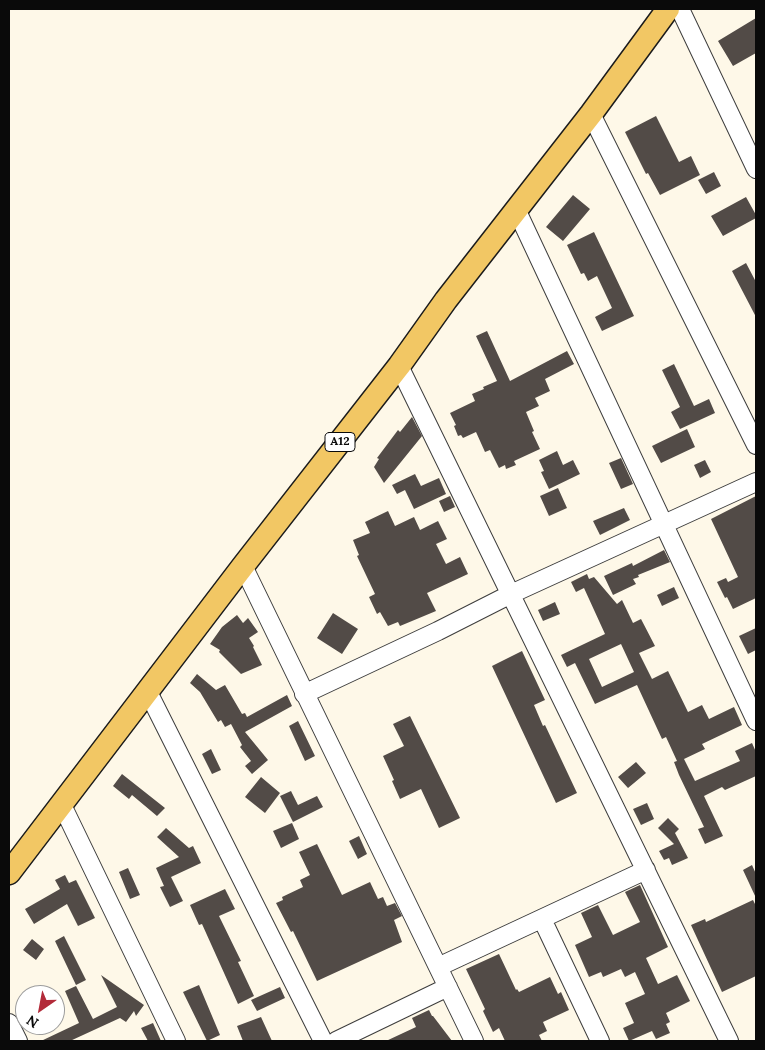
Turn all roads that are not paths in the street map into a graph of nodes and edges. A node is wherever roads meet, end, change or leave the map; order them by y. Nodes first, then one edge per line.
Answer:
1 (668, 9) edge
2 (680, 9) edge
3 (591, 114) junction
4 (756, 169) edge
5 (516, 209) junction
6 (399, 366) junction
7 (756, 445) edge
8 (756, 482) edge
9 (664, 525) junction
10 (243, 566) junction
11 (511, 594) junction
12 (148, 692) junction
13 (304, 694) junction
14 (756, 722) edge
15 (62, 804) junction
16 (646, 870) junction
17 (9, 873) edge
18 (542, 919) junction
19 (438, 967) junction
20 (448, 987) junction
21 (9, 1023) edge
22 (18, 1041) edge
23 (176, 1041) edge
24 (323, 1041) edge
25 (336, 1041) edge
26 (474, 1041) edge
27 (600, 1041) edge
28 (729, 1041) edge

1 - 3 main road, A12
2 - 4 street
3 - 5 main road, A12
3 - 7 street
5 - 6 main road, A12
5 - 9 street
6 - 10 main road, A12
6 - 11 street
8 - 9 street
9 - 11 street
9 - 14 street
10 - 12 main road, A12
10 - 13 street
11 - 13 street
11 - 16 street
12 - 15 main road, A12
12 - 24 street
13 - 19 street
15 - 17 main road, A12
15 - 23 street
16 - 18 street
16 - 28 street
18 - 19 street
18 - 27 street
19 - 20 street
20 - 25 street
20 - 26 street
21 - 22 street

